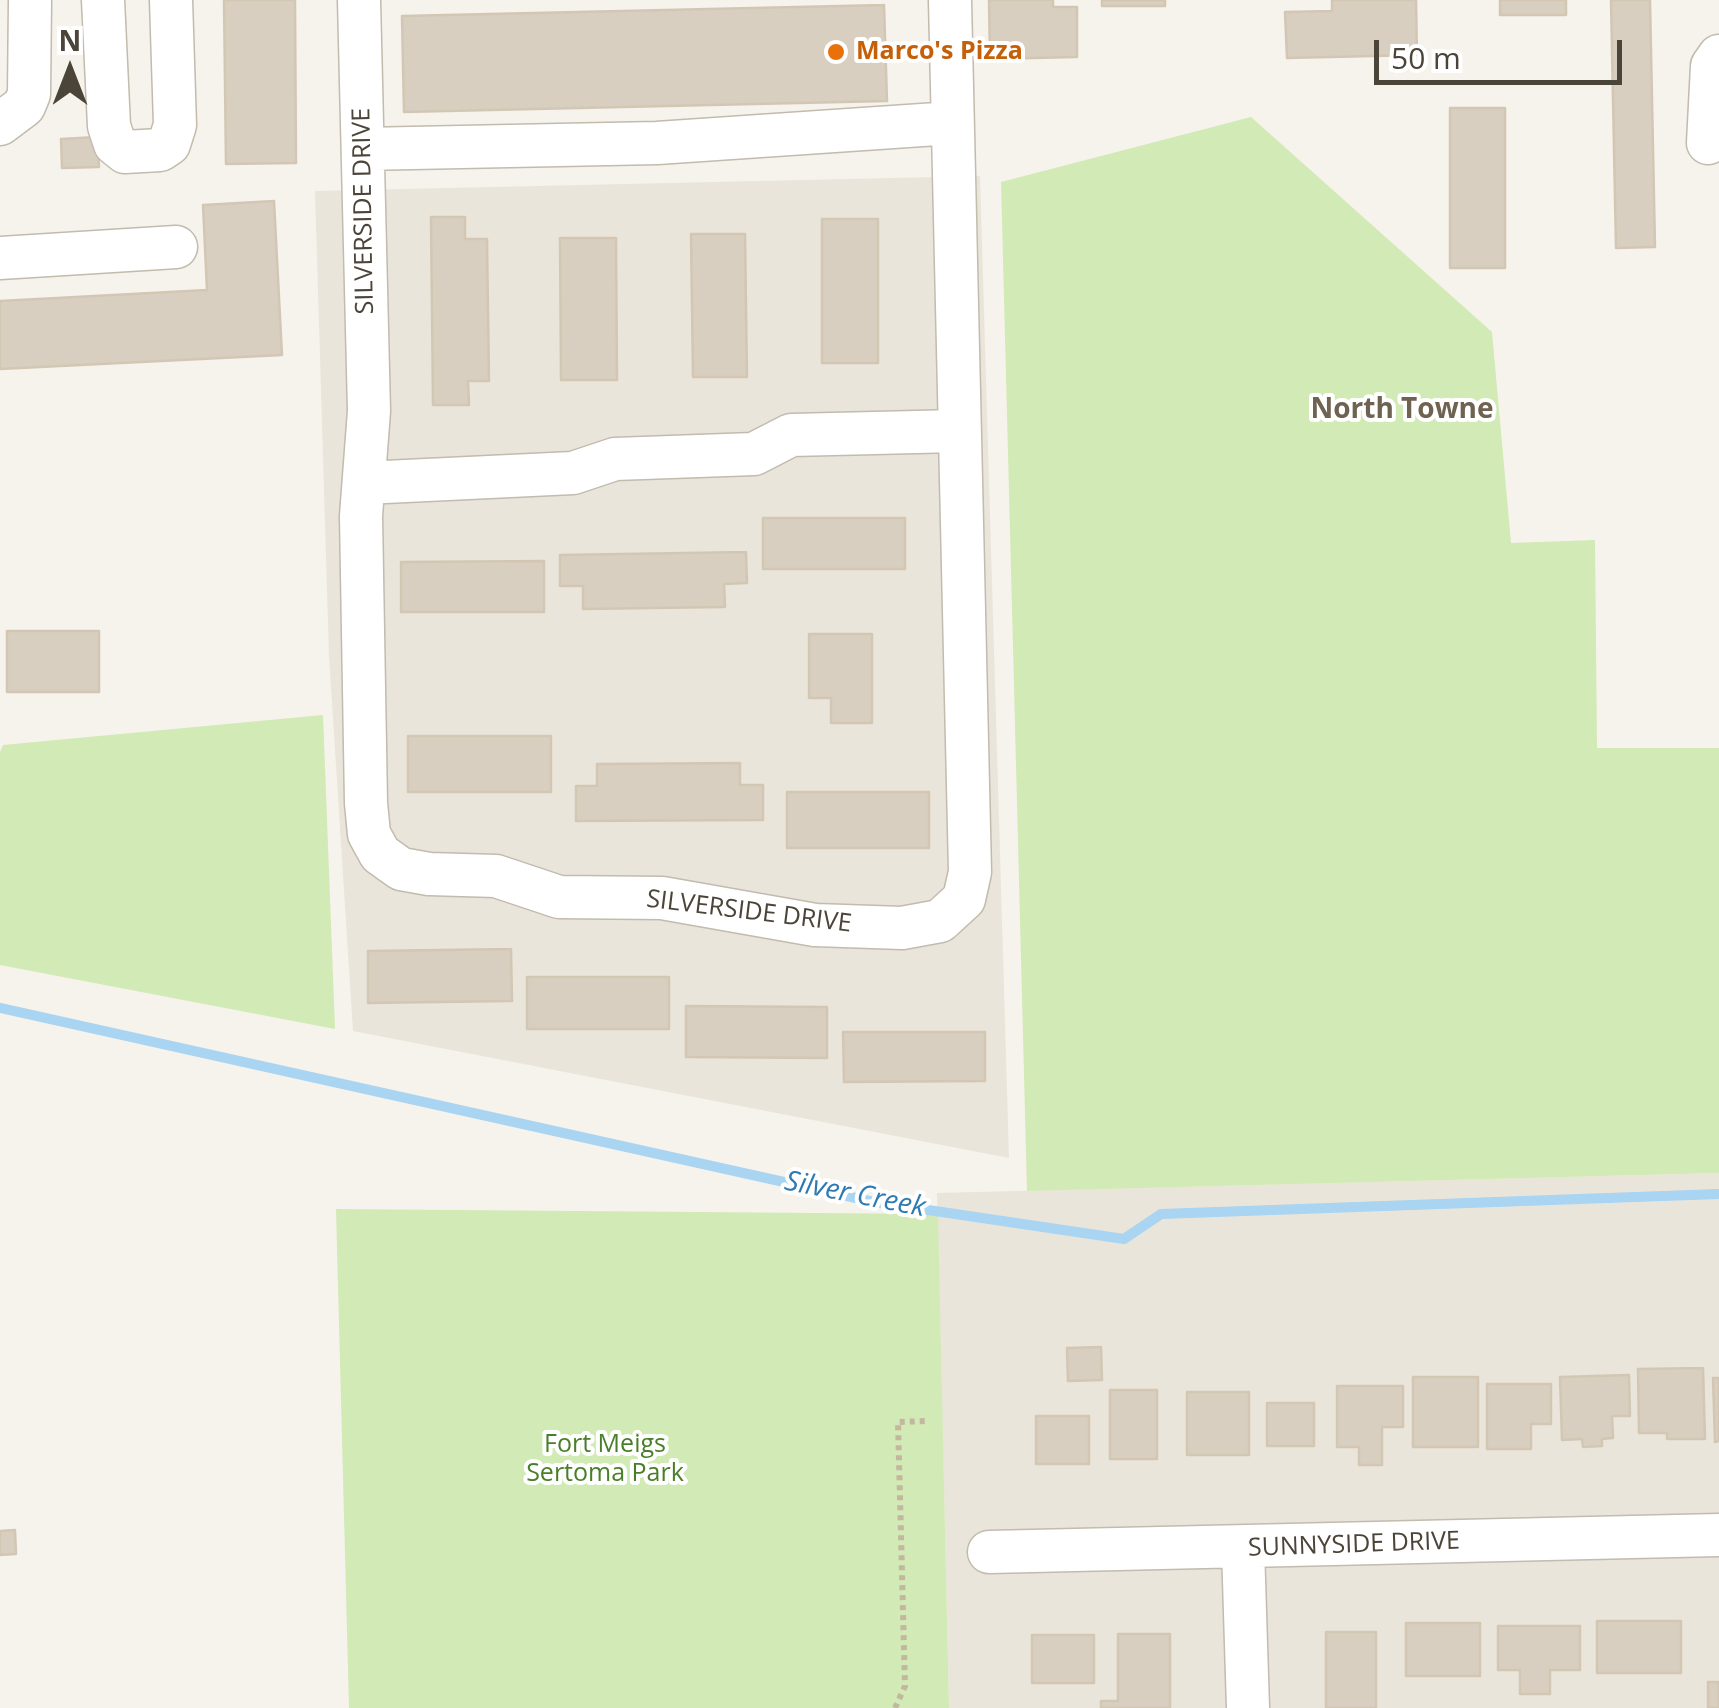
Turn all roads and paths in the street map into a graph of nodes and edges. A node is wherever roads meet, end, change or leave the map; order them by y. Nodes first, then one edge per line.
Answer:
1 (2, 0) edge
2 (30, 0) edge
3 (104, 0) edge
4 (171, 0) edge
5 (359, 0) edge
6 (950, 0) edge
7 (1719, 56) edge
8 (0, 66) edge
9 (952, 123) junction
10 (0, 124) edge
11 (1708, 143) dead end
12 (363, 149) junction
13 (176, 248) dead end
14 (0, 258) edge
15 (958, 432) junction
16 (364, 482) junction
17 (927, 1421) dead end
18 (1719, 1535) edge
19 (1244, 1548) junction
20 (989, 1552) dead end
21 (896, 1708) edge
22 (1248, 1708) edge

1 - 8 street
2 - 10 street
3 - 4 street
5 - 12 street, SILVERSIDE DRIVE
6 - 9 street, SILVERSIDE DRIVE
7 - 11 street
9 - 12 street
9 - 15 street, SILVERSIDE DRIVE
12 - 16 street, SILVERSIDE DRIVE
13 - 14 street
15 - 16 street
15 - 16 street, SILVERSIDE DRIVE
17 - 21 path
18 - 19 street, SUNNYSIDE DRIVE
19 - 20 street, SUNNYSIDE DRIVE
19 - 22 street

